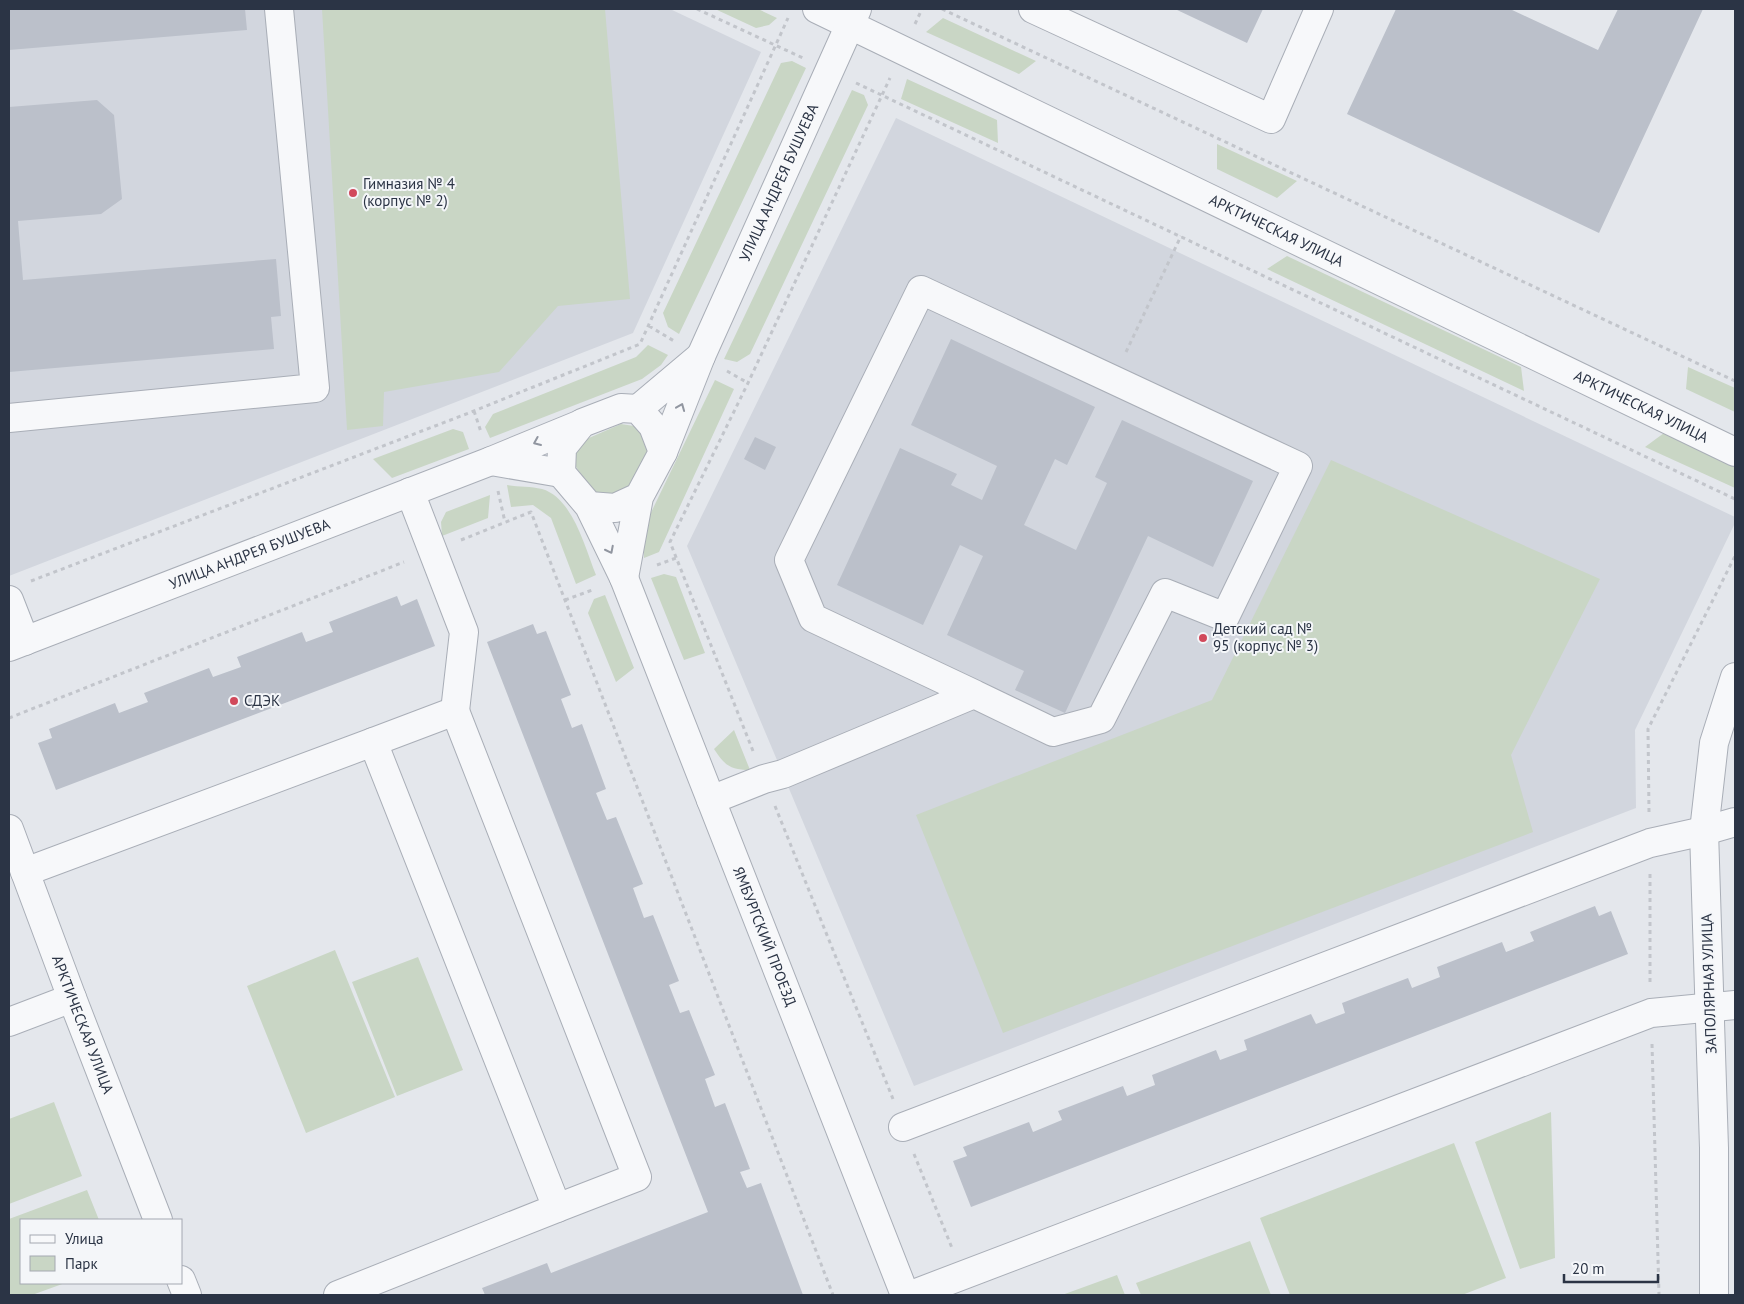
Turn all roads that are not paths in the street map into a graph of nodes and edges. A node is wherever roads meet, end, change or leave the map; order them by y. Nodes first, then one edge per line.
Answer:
1 (279, 9) edge
2 (817, 9) edge
3 (1033, 9) edge
4 (1319, 9) edge
5 (853, 16) edge
6 (702, 356) junction
7 (638, 409) junction
8 (9, 418) edge
9 (582, 423) junction
10 (663, 452) junction
11 (1735, 452) edge
12 (491, 462) junction
13 (560, 473) junction
14 (410, 492) junction
15 (639, 497) junction
16 (589, 506) junction
17 (624, 578) junction
18 (18, 591) edge
19 (17, 644) edge
20 (1735, 677) edge
21 (974, 694) junction
22 (455, 711) junction
23 (373, 742) junction
24 (711, 800) junction
25 (1735, 822) edge
26 (9, 829) edge
27 (1704, 831) junction
28 (25, 872) junction
29 (72, 998) junction
30 (1723, 1005) edge
31 (9, 1022) edge
32 (904, 1127) dead end
33 (556, 1208) junction
34 (158, 1219) edge
35 (182, 1282) edge
36 (187, 1295) edge
37 (338, 1295) edge
38 (905, 1295) edge
39 (910, 1295) edge
40 (1714, 1295) edge

1 - 8 street
2 - 5 street, АРКТИЧЕСКАЯ УЛИЦА
3 - 4 street
5 - 6 street, УЛИЦА АНДРЕЯ БУШУЕВА
5 - 11 street, АРКТИЧЕСКАЯ УЛИЦА
6 - 7 street
10 -> 6 street, УЛИЦА АНДРЕЯ БУШУЕВА
7 - 9 street
7 - 10 street
9 -> 12 street, УЛИЦА АНДРЕЯ БУШУЕВА
9 - 13 street
10 - 15 street
12 - 13 street
12 - 14 street, УЛИЦА АНДРЕЯ БУШУЕВА
13 - 16 street
14 - 19 street, УЛИЦА АНДРЕЯ БУШУЕВА
14 - 22 street
15 - 16 street
15 - 17 street
16 -> 17 street, ЯМБУРГСКИЙ ПРОЕЗД
17 - 24 street, ЯМБУРГСКИЙ ПРОЕЗД
18 - 19 street
20 - 27 street, ЗАПОЛЯРНАЯ УЛИЦА
21 - 21 street
21 - 24 street
22 - 23 street
22 - 33 street
23 - 28 street
23 - 33 street
24 - 38 street, ЯМБУРГСКИЙ ПРОЕЗД
25 - 27 street
26 - 28 street, АРКТИЧЕСКАЯ УЛИЦА
27 - 30 street, ЗАПОЛЯРНАЯ УЛИЦА
27 - 32 street
28 - 29 street, АРКТИЧЕСКАЯ УЛИЦА
29 - 31 street
29 - 34 street, АРКТИЧЕСКАЯ УЛИЦА
30 - 39 street
30 - 40 street, ЗАПОЛЯРНАЯ УЛИЦА
33 - 37 street
35 - 36 street

